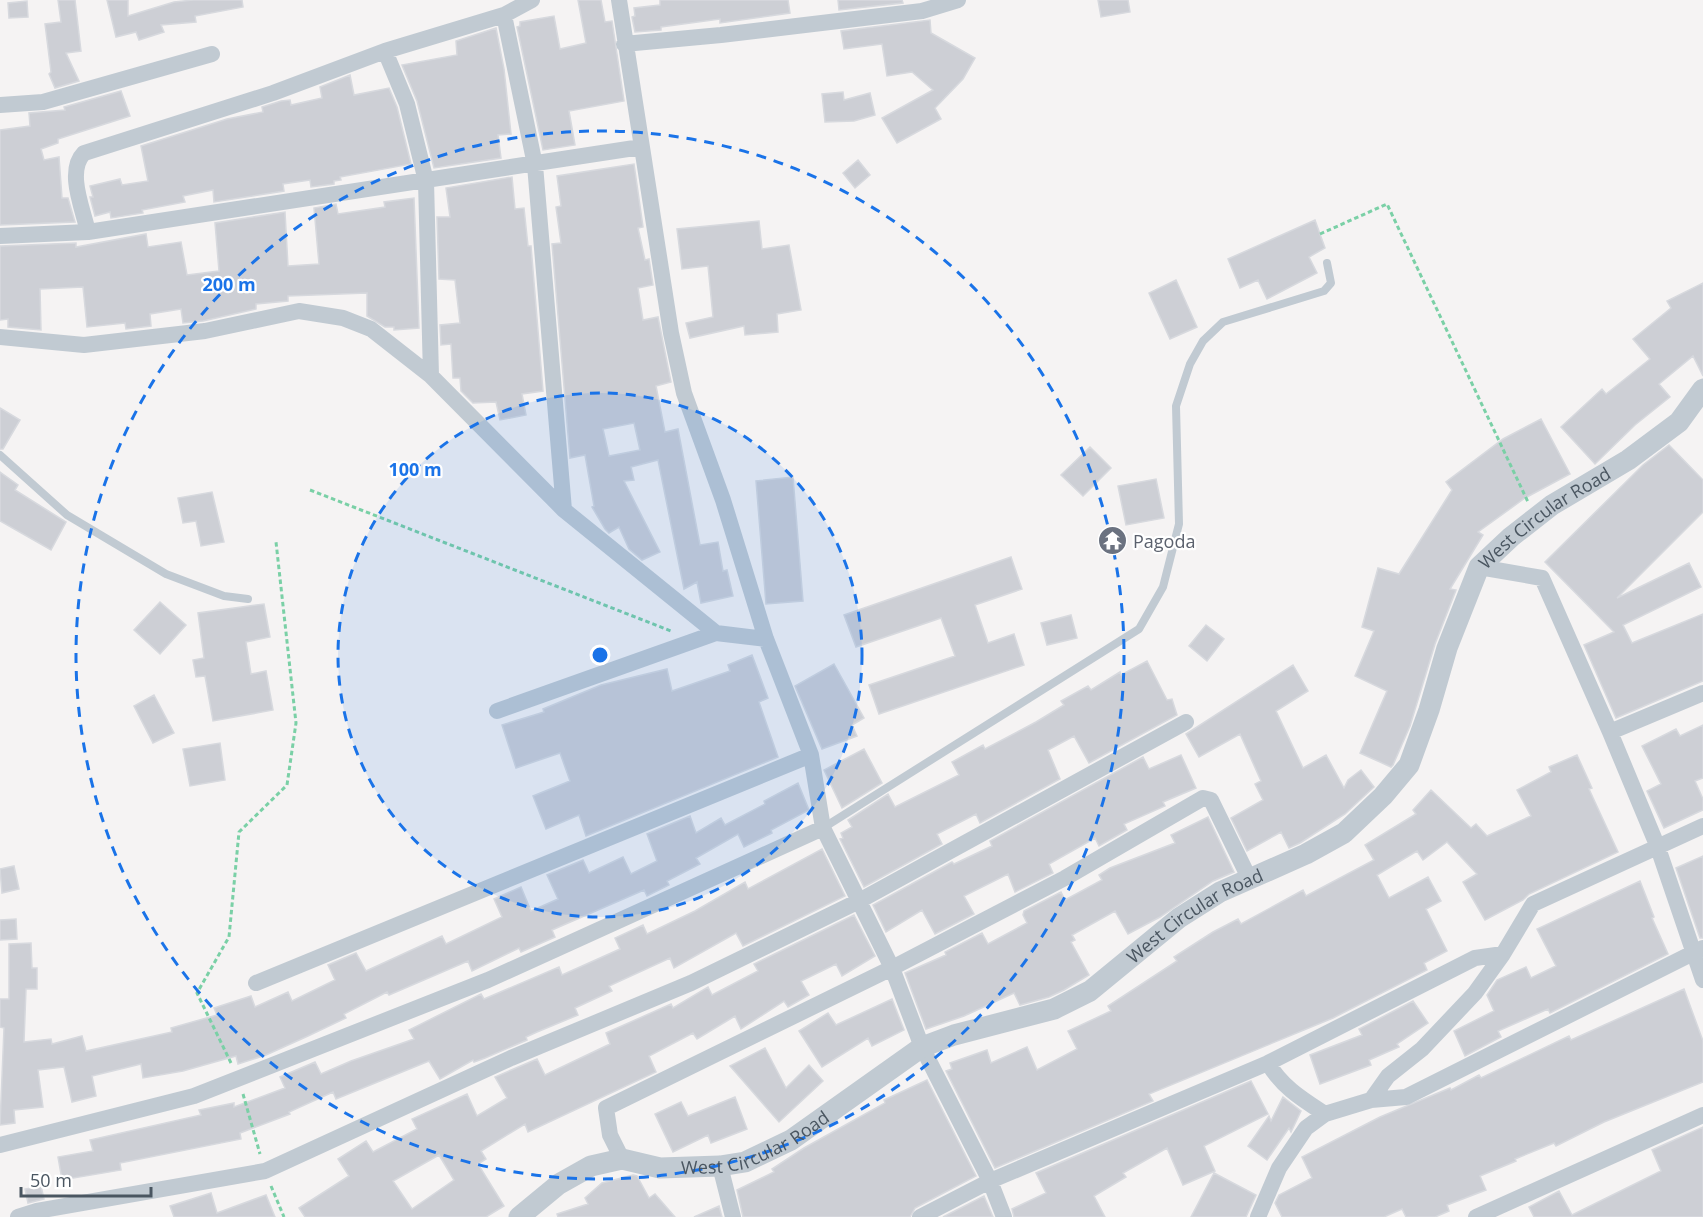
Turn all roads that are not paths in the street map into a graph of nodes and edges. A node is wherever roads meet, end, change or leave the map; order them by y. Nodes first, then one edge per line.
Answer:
1 (532, 0) edge
2 (619, 0) edge
3 (958, 0) edge
4 (504, 15) junction
5 (624, 44) junction
6 (384, 51) junction
7 (212, 54) dead end
8 (0, 105) edge
9 (641, 147) junction
10 (535, 165) junction
11 (426, 181) junction
12 (88, 232) junction
13 (0, 236) edge
14 (1327, 263) dead end
15 (0, 338) edge
16 (431, 376) junction
17 (1703, 389) edge
18 (0, 455) edge
19 (564, 510) junction
20 (1479, 567) junction
21 (248, 599) dead end
22 (716, 633) junction
23 (766, 639) junction
24 (1703, 693) edge
25 (497, 711) dead end
26 (1186, 722) dead end
27 (1610, 732) junction
28 (811, 755) junction
29 (1703, 826) edge
30 (823, 828) junction
31 (1657, 845) junction
32 (1250, 880) junction
33 (860, 901) junction
34 (1697, 951) edge
35 (1503, 954) junction
36 (892, 968) junction
37 (1703, 980) edge
38 (256, 983) dead end
39 (922, 1047) junction
40 (1268, 1063) junction
41 (1371, 1100) junction
42 (1325, 1114) junction
43 (1703, 1115) edge
44 (0, 1145) edge
45 (622, 1159) junction
46 (720, 1166) junction
47 (990, 1181) junction
48 (18, 1217) edge
49 (519, 1217) edge
50 (733, 1217) edge
51 (920, 1217) edge
52 (1004, 1217) edge
53 (1258, 1217) edge
54 (1476, 1217) edge

1 - 4 street
2 - 5 street
3 - 5 street
4 - 6 street
4 - 10 street
5 - 9 street
6 - 11 street
6 - 12 street
7 - 8 street
9 - 10 street
9 - 23 street
10 - 11 street
10 - 19 street
11 - 12 street
11 - 16 street
12 - 13 street
14 - 30 lane
15 - 16 street
16 - 19 street
17 - 20 street, West Circular Road
18 - 21 lane
19 - 22 street
20 - 27 street
20 - 32 street, West Circular Road
22 - 23 street
22 - 25 street
23 - 28 street
24 - 27 street
26 - 33 street
27 - 31 street
28 - 30 street
28 - 38 street
29 - 31 street
30 - 33 street
30 - 44 street
31 - 34 street
31 - 35 street
32 - 36 street
32 - 39 street, West Circular Road
33 - 36 street
33 - 48 street
34 - 37 street
34 - 41 street
35 - 40 street
35 - 41 street
36 - 39 street
36 - 45 street
39 - 46 street, West Circular Road
39 - 47 street
40 - 42 street
40 - 47 street
41 - 42 street
42 - 53 street
43 - 54 street
45 - 46 street, West Circular Road
45 - 49 street, West Circular Road
46 - 50 street
47 - 51 street
47 - 52 street

